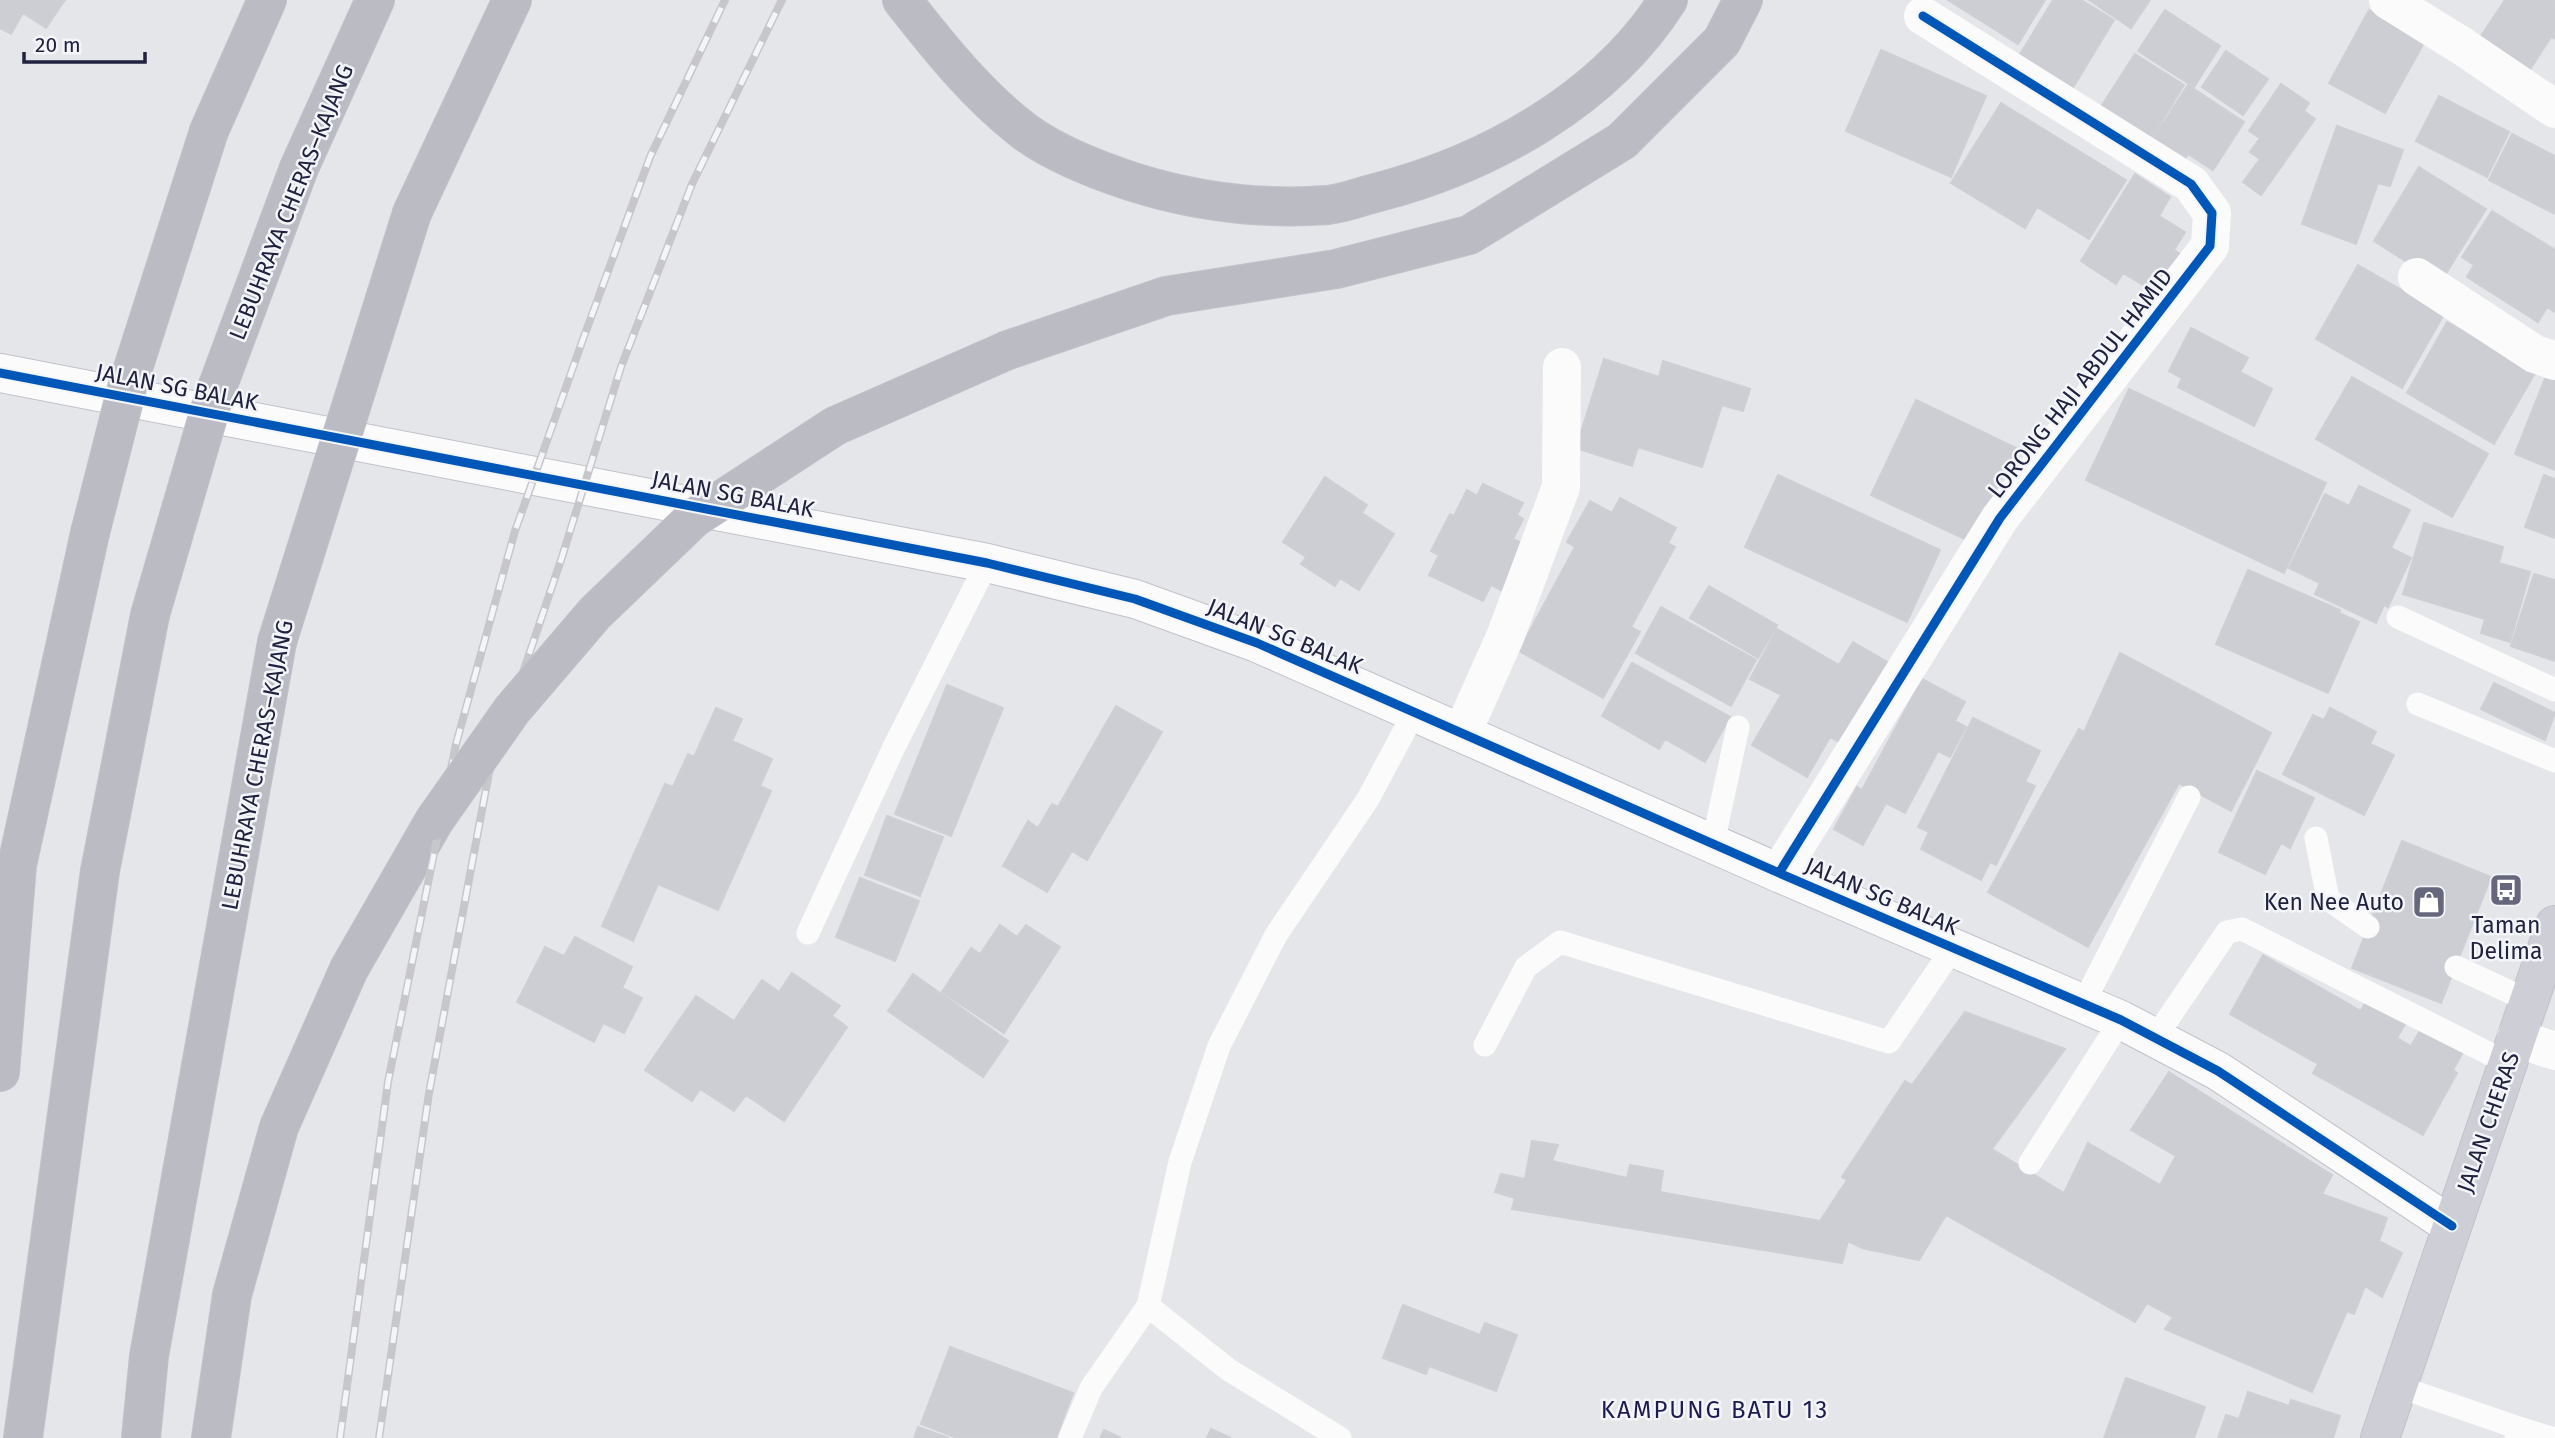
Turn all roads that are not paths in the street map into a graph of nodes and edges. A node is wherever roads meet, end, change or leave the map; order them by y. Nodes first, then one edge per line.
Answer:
1 (267, 0) edge
2 (375, 0) edge
3 (512, 0) edge
4 (902, 0) edge
5 (1668, 0) edge
6 (1743, 0) edge
7 (2388, 0) edge
8 (1923, 16) dead end
9 (2555, 109) edge
10 (2417, 276) dead end
11 (2555, 361) edge
12 (1562, 367) dead end
13 (0, 373) edge
14 (987, 563) junction
15 (2398, 617) dead end
16 (2555, 690) edge
17 (2418, 704) dead end
18 (1415, 711) junction
19 (1738, 727) dead end
20 (1463, 731) junction
21 (2555, 761) edge
22 (2189, 797) dead end
23 (2316, 838) dead end
24 (1713, 843) junction
25 (1779, 873) junction
26 (2555, 925) edge
27 (2368, 927) dead end
28 (808, 933) dead end
29 (1953, 948) junction
30 (2456, 967) dead end
31 (2529, 1001) junction
32 (2083, 1004) junction
33 (2121, 1020) junction
34 (2155, 1038) junction
35 (1485, 1045) dead end
36 (2512, 1050) junction
37 (2555, 1051) edge
38 (0, 1072) edge
39 (2030, 1163) dead end
40 (2452, 1226) junction
41 (1148, 1306) junction
42 (2397, 1386) junction
43 (2518, 1433) edge
44 (23, 1438) edge
45 (141, 1438) edge
46 (211, 1438) edge
47 (1070, 1438) edge
48 (1340, 1438) edge
49 (2379, 1438) edge
50 (2551, 1438) edge

1 - 38 highway, bridge
2 - 44 highway, LEBUHRAYA CHERAS–KAJANG, bridge
3 - 45 highway, LEBUHRAYA CHERAS–KAJANG, bridge
4 - 5 highway
6 - 46 highway, bridge
7 - 9 street
8 - 25 street, LORONG HAJI ABDUL HAMID
10 - 11 street
12 - 20 street
13 - 14 street, JALAN SG BALAK
14 - 18 street, JALAN SG BALAK
14 - 28 lane
15 - 16 lane
17 - 21 lane
18 - 20 street, JALAN SG BALAK
18 - 41 lane
19 - 24 lane
20 - 24 street, JALAN SG BALAK
22 - 32 lane
23 - 27 lane
24 - 25 street, JALAN SG BALAK
25 - 29 street, JALAN SG BALAK
26 - 31 main road, JALAN CHERAS
29 - 32 street, JALAN SG BALAK
29 - 35 lane
30 - 31 lane
31 - 36 main road, JALAN CHERAS
32 - 33 street, JALAN SG BALAK
33 - 34 street, JALAN SG BALAK
33 - 39 lane
34 - 36 lane
34 - 40 street, JALAN SG BALAK
36 - 37 street
36 - 40 main road, JALAN CHERAS
40 - 42 main road, JALAN CHERAS
41 - 47 lane
41 - 48 lane
42 - 43 lane
42 - 49 main road, JALAN CHERAS
43 - 50 lane

